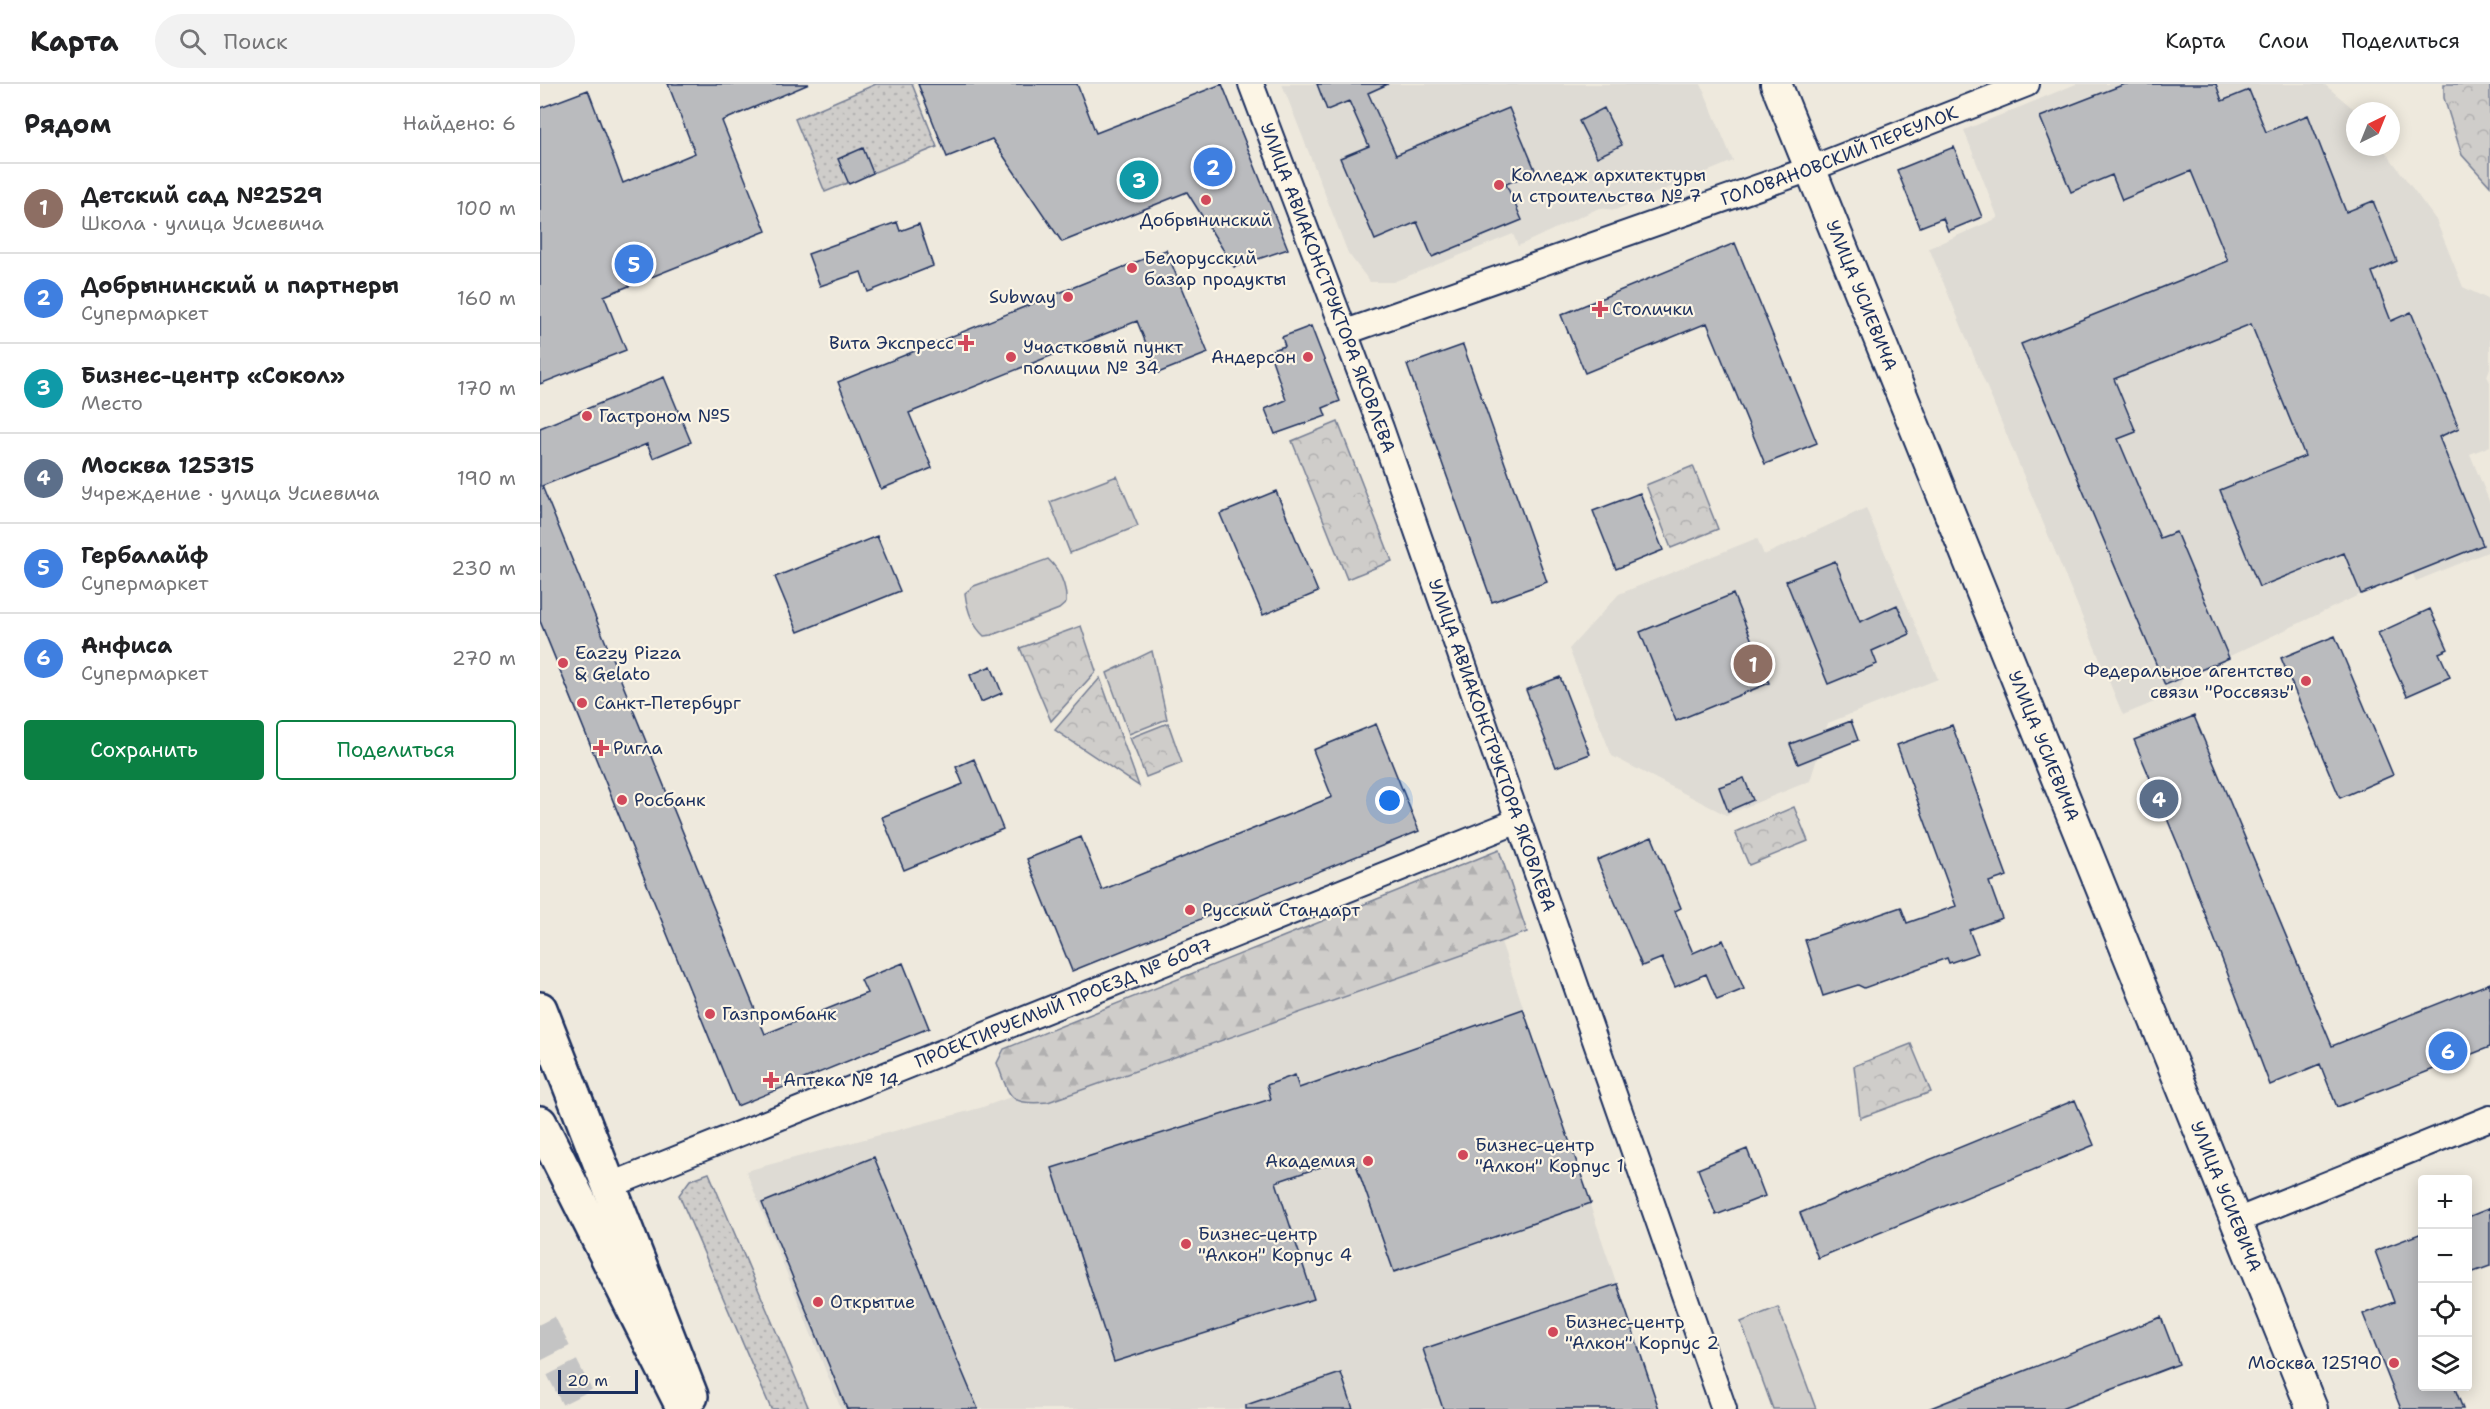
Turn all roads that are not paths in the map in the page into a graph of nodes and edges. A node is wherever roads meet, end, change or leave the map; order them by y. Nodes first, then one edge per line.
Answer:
1 (1251, 84) edge
2 (1776, 84) edge
3 (2027, 84) edge
4 (1810, 169) junction
5 (1346, 332) junction
6 (1518, 821) junction
7 (540, 1008) edge
8 (2490, 1118) edge
9 (540, 1123) edge
10 (609, 1186) junction
11 (2236, 1221) junction
12 (684, 1409) edge
13 (696, 1409) edge
14 (1724, 1409) edge
15 (2312, 1409) edge

1 - 5 street, УЛИЦА АВИАКОНСТРУКТОРА ЯКОВЛЕВА
2 - 4 street, УЛИЦА УСИЕВИЧА
3 - 4 street, ГОЛОВАНОВСКИЙ ПЕРЕУЛОК
4 - 5 street, ГОЛОВАНОВСКИЙ ПЕРЕУЛОК
4 - 11 street, УЛИЦА УСИЕВИЧА
5 - 6 street, УЛИЦА АВИАКОНСТРУКТОРА ЯКОВЛЕВА
6 - 10 street, ПРОЕКТИРУЕМЫЙ ПРОЕЗД № 6097
6 - 14 street, УЛИЦА АВИАКОНСТРУКТОРА ЯКОВЛЕВА
7 - 10 main road
8 - 11 street
9 - 12 main road
10 - 13 main road
11 - 15 street, УЛИЦА УСИЕВИЧА

